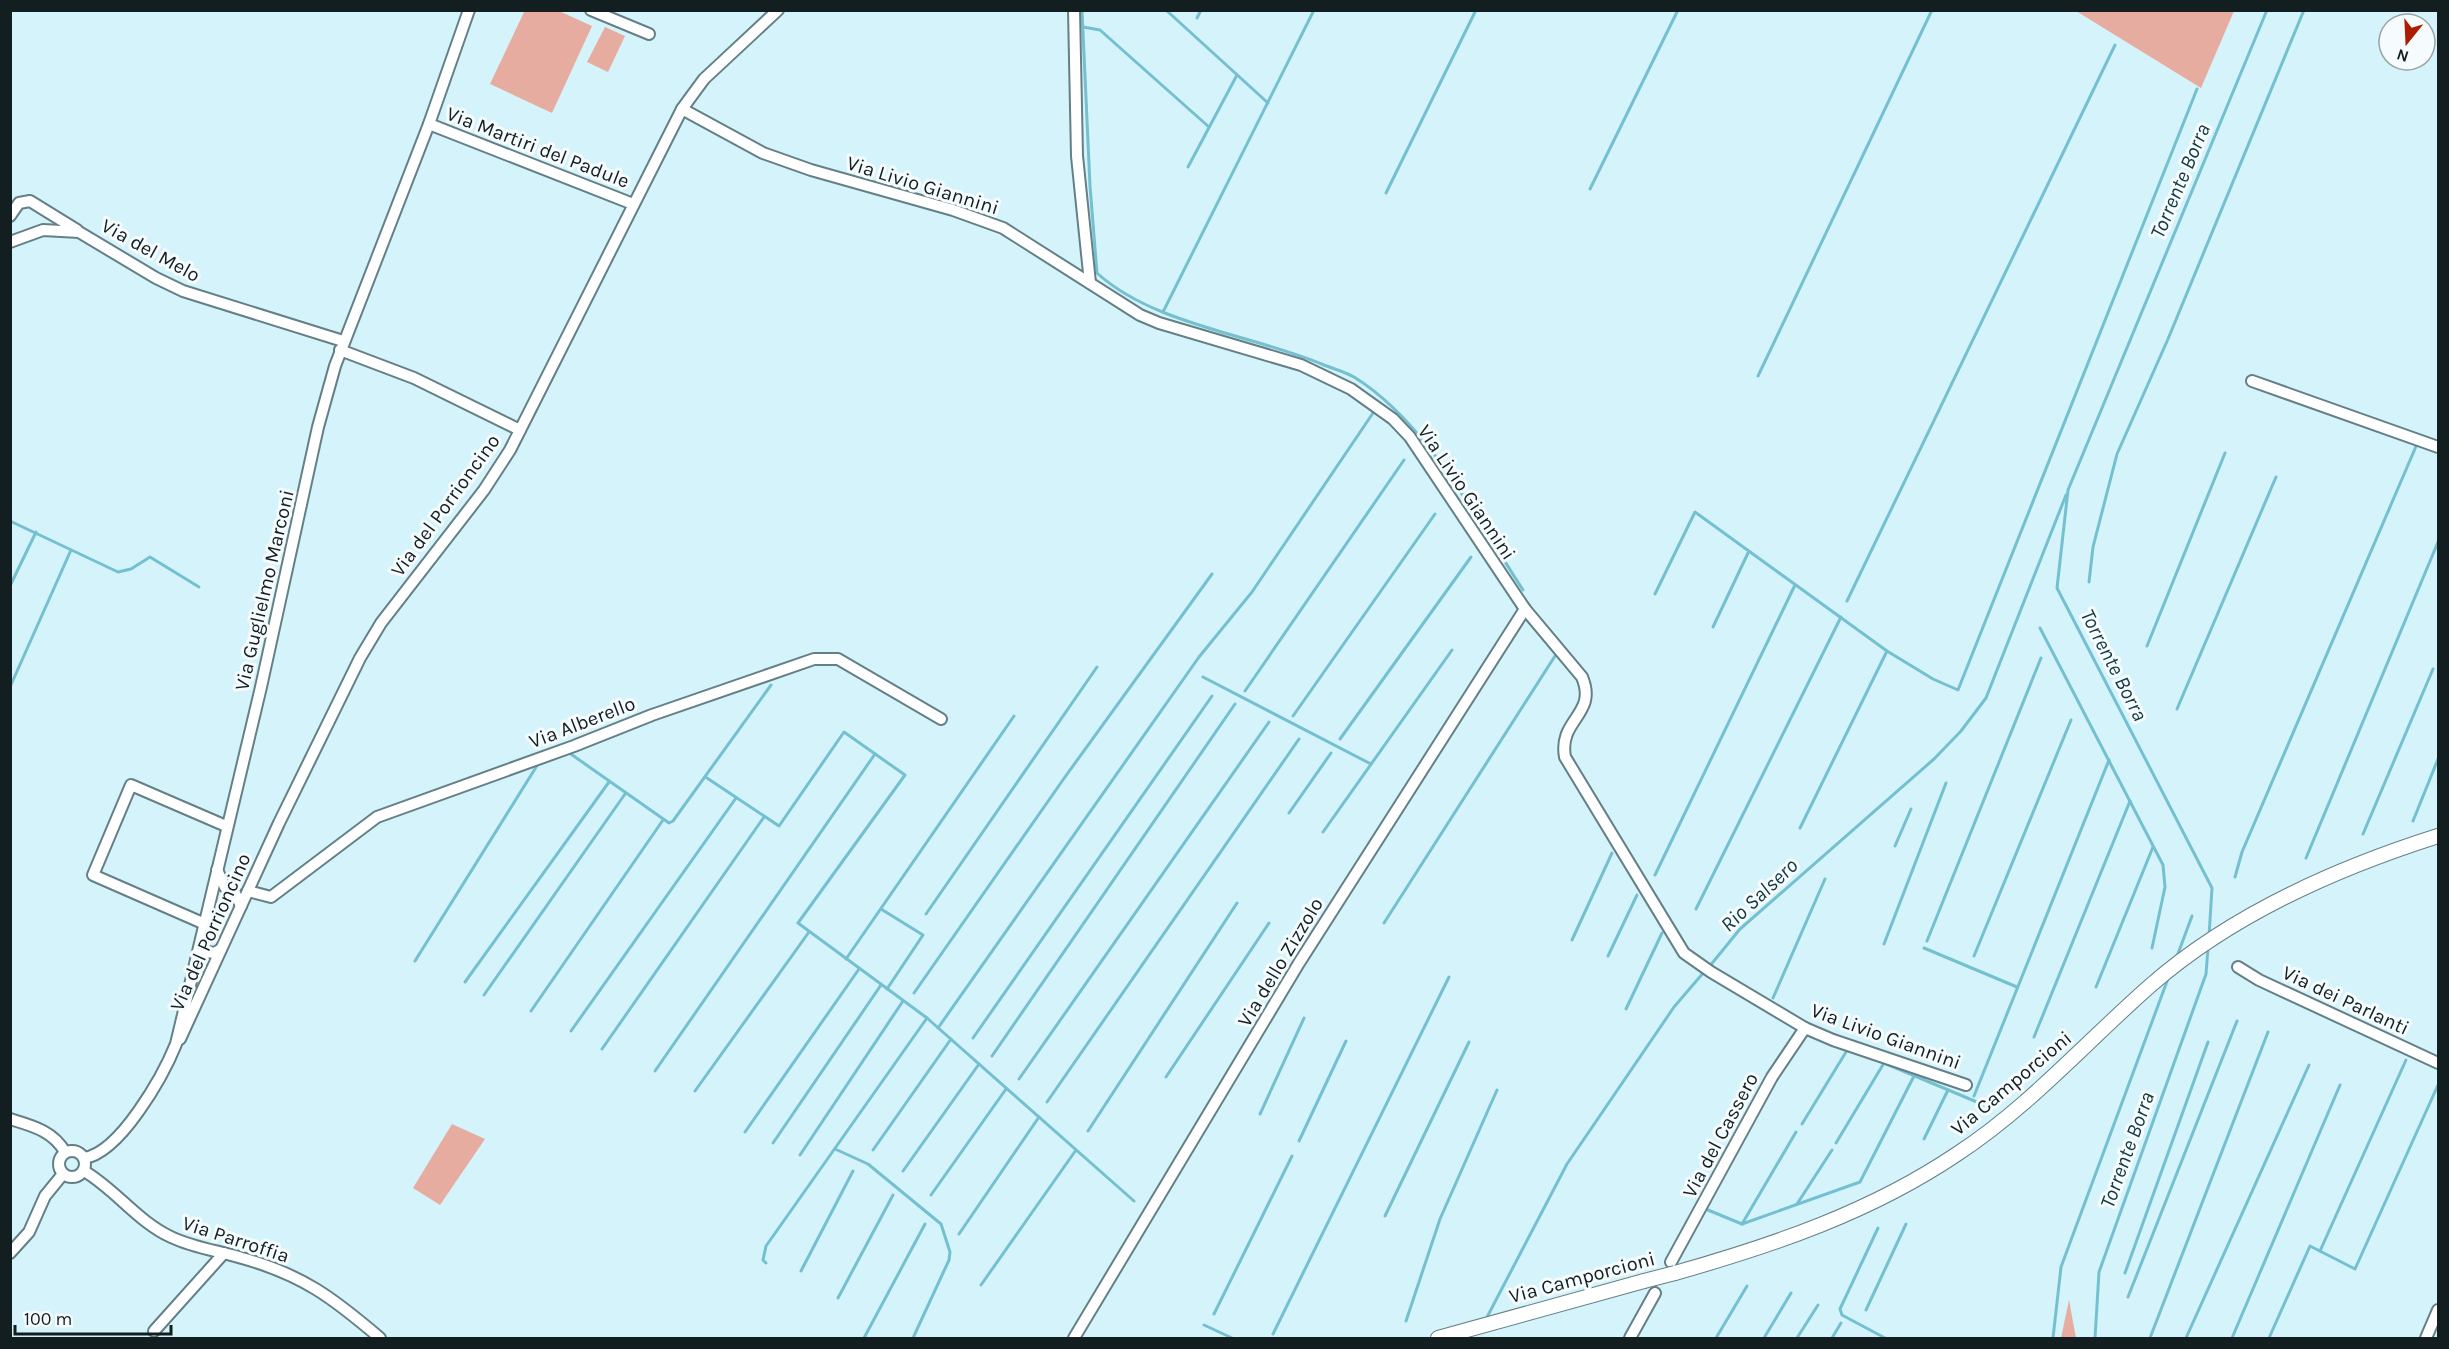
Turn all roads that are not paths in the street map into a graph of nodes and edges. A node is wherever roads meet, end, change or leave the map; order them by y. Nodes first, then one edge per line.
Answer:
1 (469, 10) edge
2 (591, 10) edge
3 (778, 10) edge
4 (1074, 10) edge
5 (650, 34) dead end
6 (682, 109) junction
7 (429, 124) junction
8 (633, 204) junction
9 (10, 216) edge
10 (79, 232) junction
11 (10, 242) edge
12 (1090, 283) junction
13 (342, 345) junction
14 (2252, 381) dead end
15 (520, 430) junction
16 (2439, 447) edge
17 (1525, 609) junction
18 (941, 719) dead end
19 (226, 826) junction
20 (2439, 836) edge
21 (217, 870) junction
22 (230, 889) junction
23 (249, 889) junction
24 (212, 894) junction
25 (242, 906) junction
26 (205, 924) junction
27 (202, 937) junction
28 (221, 949) junction
29 (2238, 968) dead end
30 (1805, 1028) junction
31 (176, 1044) junction
32 (2439, 1063) edge
33 (1966, 1085) dead end
34 (10, 1119) edge
35 (65, 1152) junction
36 (84, 1158) junction
37 (84, 1171) junction
38 (63, 1174) junction
39 (10, 1253) edge
40 (224, 1253) junction
41 (1673, 1267) junction
42 (1655, 1293) dead end
43 (2439, 1310) edge
44 (154, 1331) dead end
45 (380, 1338) edge
46 (1074, 1338) edge
47 (1438, 1338) edge
48 (1630, 1338) edge
49 (2426, 1338) edge

1 - 7 street, Via Guglielmo Marconi
2 - 5 street
3 - 6 street, Via del Porrioncino
4 - 12 street
6 - 8 street, Via del Porrioncino
6 - 12 street, Via Livio Giannini
7 - 8 street, Via Martiri del Padule
7 - 13 street, Via Guglielmo Marconi
8 - 15 street, Via del Porrioncino
9 - 10 street
10 - 11 street, Via del Melo
10 - 13 street, Via del Melo
12 - 17 street, Via Livio Giannini
13 - 15 street, Via del Melo
13 - 19 street, Via Guglielmo Marconi
14 - 16 street
15 - 23 street, Via del Porrioncino
17 - 30 street, Via Livio Giannini
17 - 46 street, Via dello Zizzolo
18 - 23 street, Via Alberello
19 - 21 street, Via Guglielmo Marconi
19 - 26 street
20 - 41 main road, Via Camporcioni
21 - 22 street
21 - 24 street, Via Guglielmo Marconi
22 - 23 street
22 - 24 street
22 - 25 street
23 - 25 street, Via del Porrioncino
24 - 26 street, Via Guglielmo Marconi
25 - 28 street, Via del Porrioncino
26 - 27 street, Via Guglielmo Marconi
27 - 28 street
27 - 31 street, Via Guglielmo Marconi
28 - 31 street, Via del Porrioncino
29 - 32 street, Via dei Parlanti
30 - 33 street, Via Livio Giannini
30 - 41 street, Via del Cassero
31 - 36 street, Via Guglielmo Marconi
34 - 35 street
35 - 36 street
35 - 38 street
36 - 37 street
37 - 38 street
37 - 40 street, Via Parroffia
38 - 39 street
40 - 44 street
40 - 45 street, Via Parroffia
41 - 47 main road, Via Camporcioni, bridge
42 - 48 street
43 - 49 street

